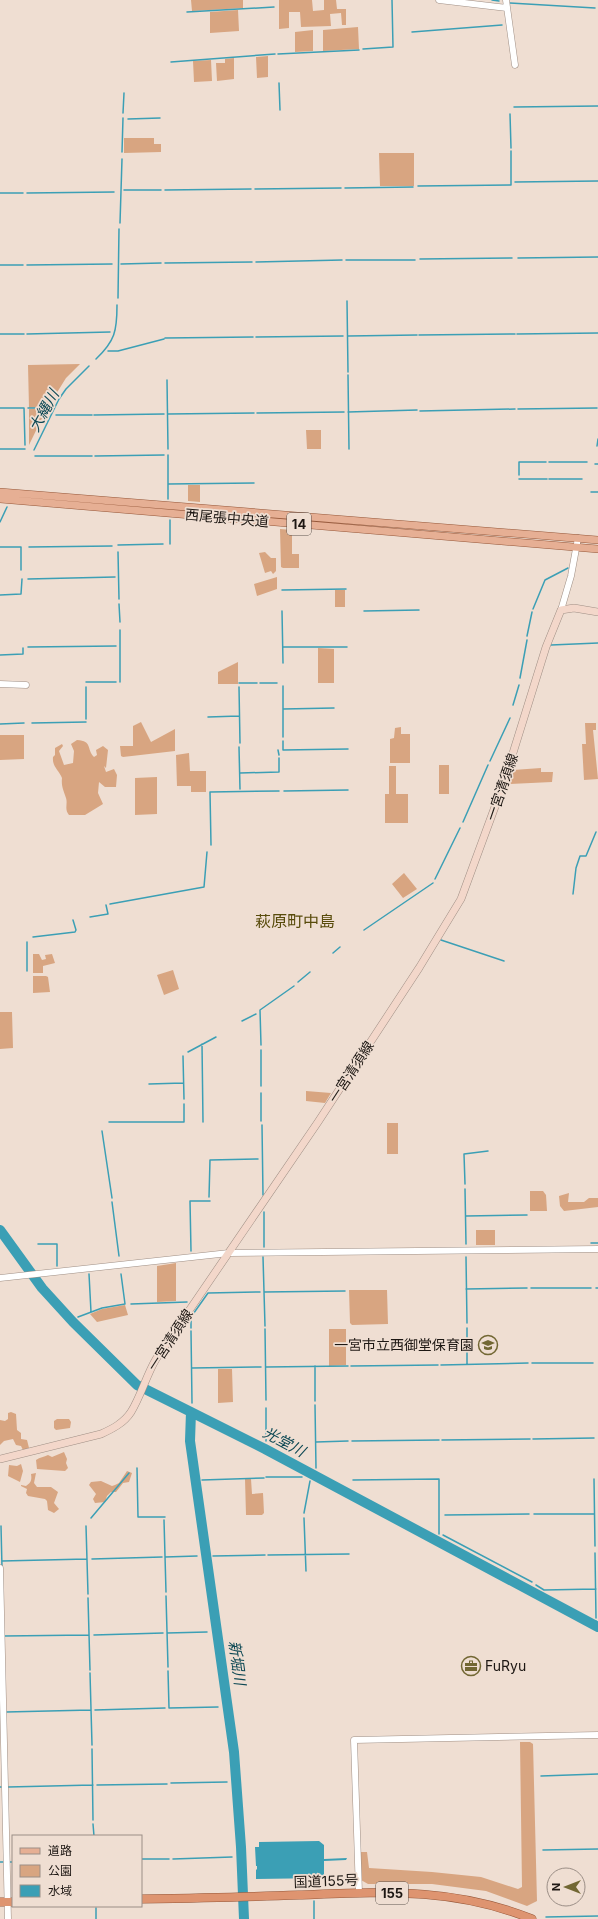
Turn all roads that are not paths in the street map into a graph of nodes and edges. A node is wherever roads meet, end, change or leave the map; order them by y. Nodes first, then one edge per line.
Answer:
1 (438, 0) edge
2 (506, 0) edge
3 (507, 8) junction
4 (514, 65) dead end
5 (0, 492) edge
6 (0, 500) edge
7 (578, 538) junction
8 (598, 540) edge
9 (576, 548) junction
10 (598, 549) edge
11 (561, 610) junction
12 (598, 612) edge
13 (0, 684) edge
14 (26, 685) dead end
15 (598, 1249) edge
16 (229, 1253) junction
17 (0, 1278) edge
18 (0, 1459) edge
19 (0, 1568) edge
20 (598, 1735) edge
21 (359, 1893) junction
22 (142, 1899) edge
23 (7, 1902) edge
24 (8, 1919) edge
25 (532, 1919) edge

1 - 3 street
2 - 3 street
3 - 4 street
5 - 7 main road, 西尾張中央道 / 14
6 - 9 main road, 西尾張中央道 / 14
7 - 8 main road, 西尾張中央道 / 14
7 - 9 street
9 - 10 main road, 西尾張中央道 / 14
9 - 11 street
11 - 12 main road
11 - 16 main road, 一宮清須線
13 - 14 street
15 - 16 street
16 - 17 street
16 - 18 main road, 一宮清須線
19 - 23 street
20 - 21 street
21 - 22 highway, 国道155号 / 155
21 - 25 highway, 国道155号 / 155
23 - 24 street

